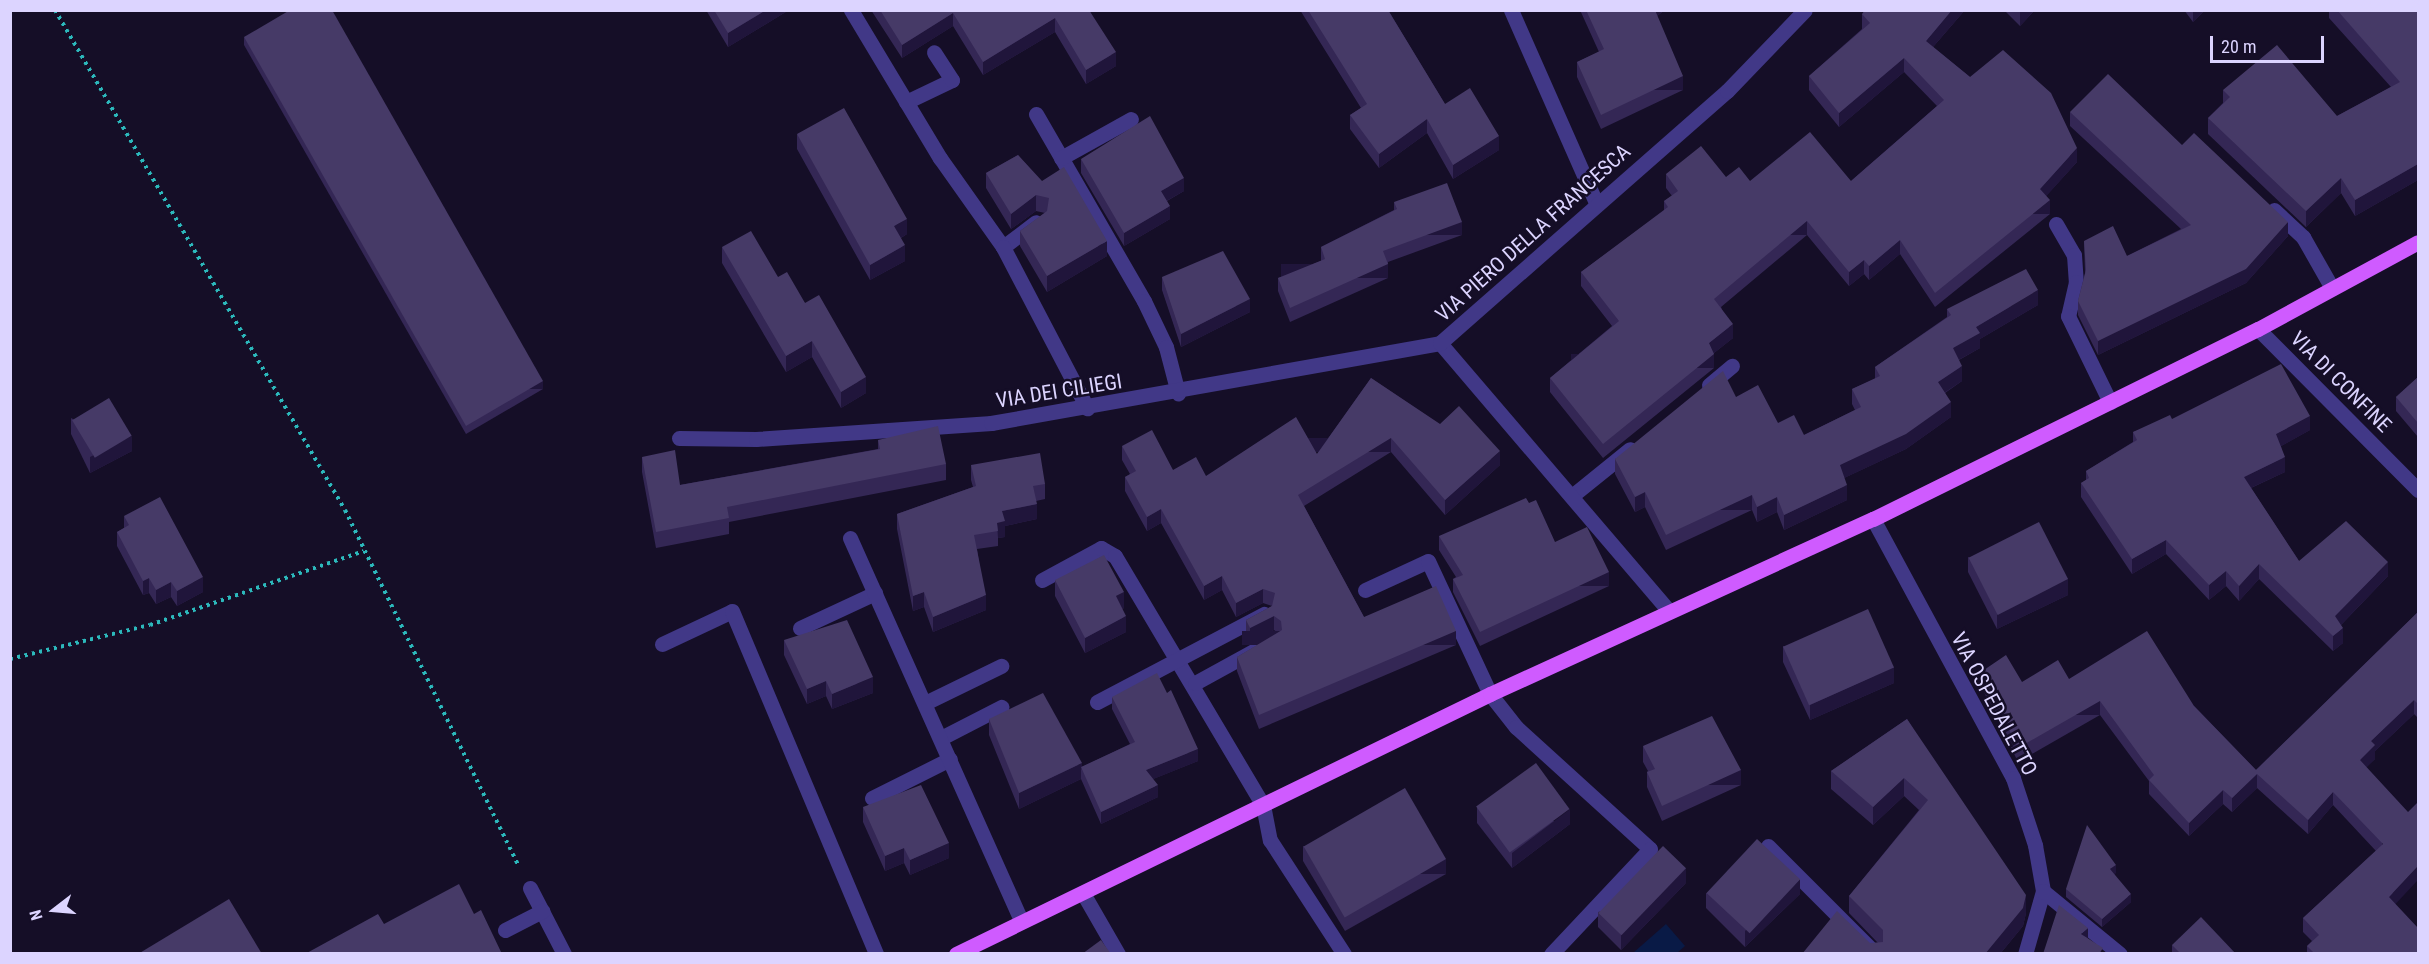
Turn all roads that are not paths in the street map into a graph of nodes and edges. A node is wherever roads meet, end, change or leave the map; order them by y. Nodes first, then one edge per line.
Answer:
1 (851, 10) edge
2 (1511, 10) edge
3 (1805, 10) edge
4 (934, 52) dead end
5 (906, 102) junction
6 (1036, 114) dead end
7 (1131, 119) dead end
8 (1061, 158) junction
9 (2259, 196) edge
10 (1596, 203) junction
11 (1041, 219) edge
12 (2056, 224) dead end
13 (2418, 242) edge
14 (1003, 247) junction
15 (2332, 288) junction
16 (2258, 329) junction
17 (1440, 343) junction
18 (1732, 366) dead end
19 (1178, 393) junction
20 (1697, 395) edge
21 (2110, 402) junction
22 (1087, 408) junction
23 (679, 438) dead end
24 (1644, 438) edge
25 (2418, 490) edge
26 (1573, 495) junction
27 (1873, 519) junction
28 (850, 538) dead end
29 (1042, 580) dead end
30 (1365, 590) dead end
31 (875, 593) junction
32 (1669, 611) junction
33 (1267, 612) edge
34 (800, 628) dead end
35 (1273, 640) edge
36 (662, 644) dead end
37 (1178, 659) junction
38 (1001, 666) dead end
39 (1195, 683) junction
40 (1490, 694) junction
41 (1096, 702) dead end
42 (925, 703) junction
43 (1001, 707) dead end
44 (940, 738) junction
45 (950, 759) junction
46 (872, 798) dead end
47 (1263, 805) junction
48 (1768, 846) edge
49 (530, 888) road end
50 (2043, 891) junction
51 (1084, 895) junction
52 (542, 911) junction
53 (1022, 921) junction
54 (505, 930) dead end
55 (564, 954) edge
56 (876, 954) edge
57 (956, 954) edge
58 (1118, 954) edge
59 (1344, 954) edge
60 (1551, 954) edge
61 (1876, 954) edge
62 (2025, 954) edge
63 (2120, 954) edge

1 - 5 street
2 - 10 street
3 - 10 street, VIA PIERO DELLA FRANCESCA
4 - 5 street
5 - 14 street
6 - 8 street
7 - 8 street
8 - 19 street
9 - 15 street
10 - 17 street, VIA PIERO DELLA FRANCESCA
11 - 14 street
12 - 21 street
13 - 15 main road
14 - 22 street
15 - 16 main road
16 - 21 main road
16 - 25 street, VIA DI CONFINE
17 - 19 street, VIA DEI CILIEGI
17 - 26 street, VIA PIERO DELLA FRANCESCA
18 - 20 street
19 - 22 street, VIA DEI CILIEGI
21 - 27 main road
22 - 23 street, VIA DEI CILIEGI
24 - 26 street
26 - 32 street, VIA PIERO DELLA FRANCESCA
27 - 32 main road
27 - 50 street, VIA OSPEDALETTO
28 - 31 street
29 - 37 street
30 - 40 street
31 - 34 street
31 - 42 street
32 - 40 main road
33 - 37 street
35 - 39 street
36 - 56 street
37 - 39 street
37 - 41 street
38 - 42 street
39 - 47 street
40 - 47 main road
40 - 60 street
42 - 44 street
43 - 44 street
44 - 45 street
45 - 46 street
45 - 53 street
47 - 51 main road
47 - 59 street
48 - 61 street
49 - 52 street
50 - 62 street, VIA OSPEDALETTO
50 - 63 street
51 - 53 main road
51 - 58 street
52 - 54 street
52 - 55 street
53 - 57 main road

